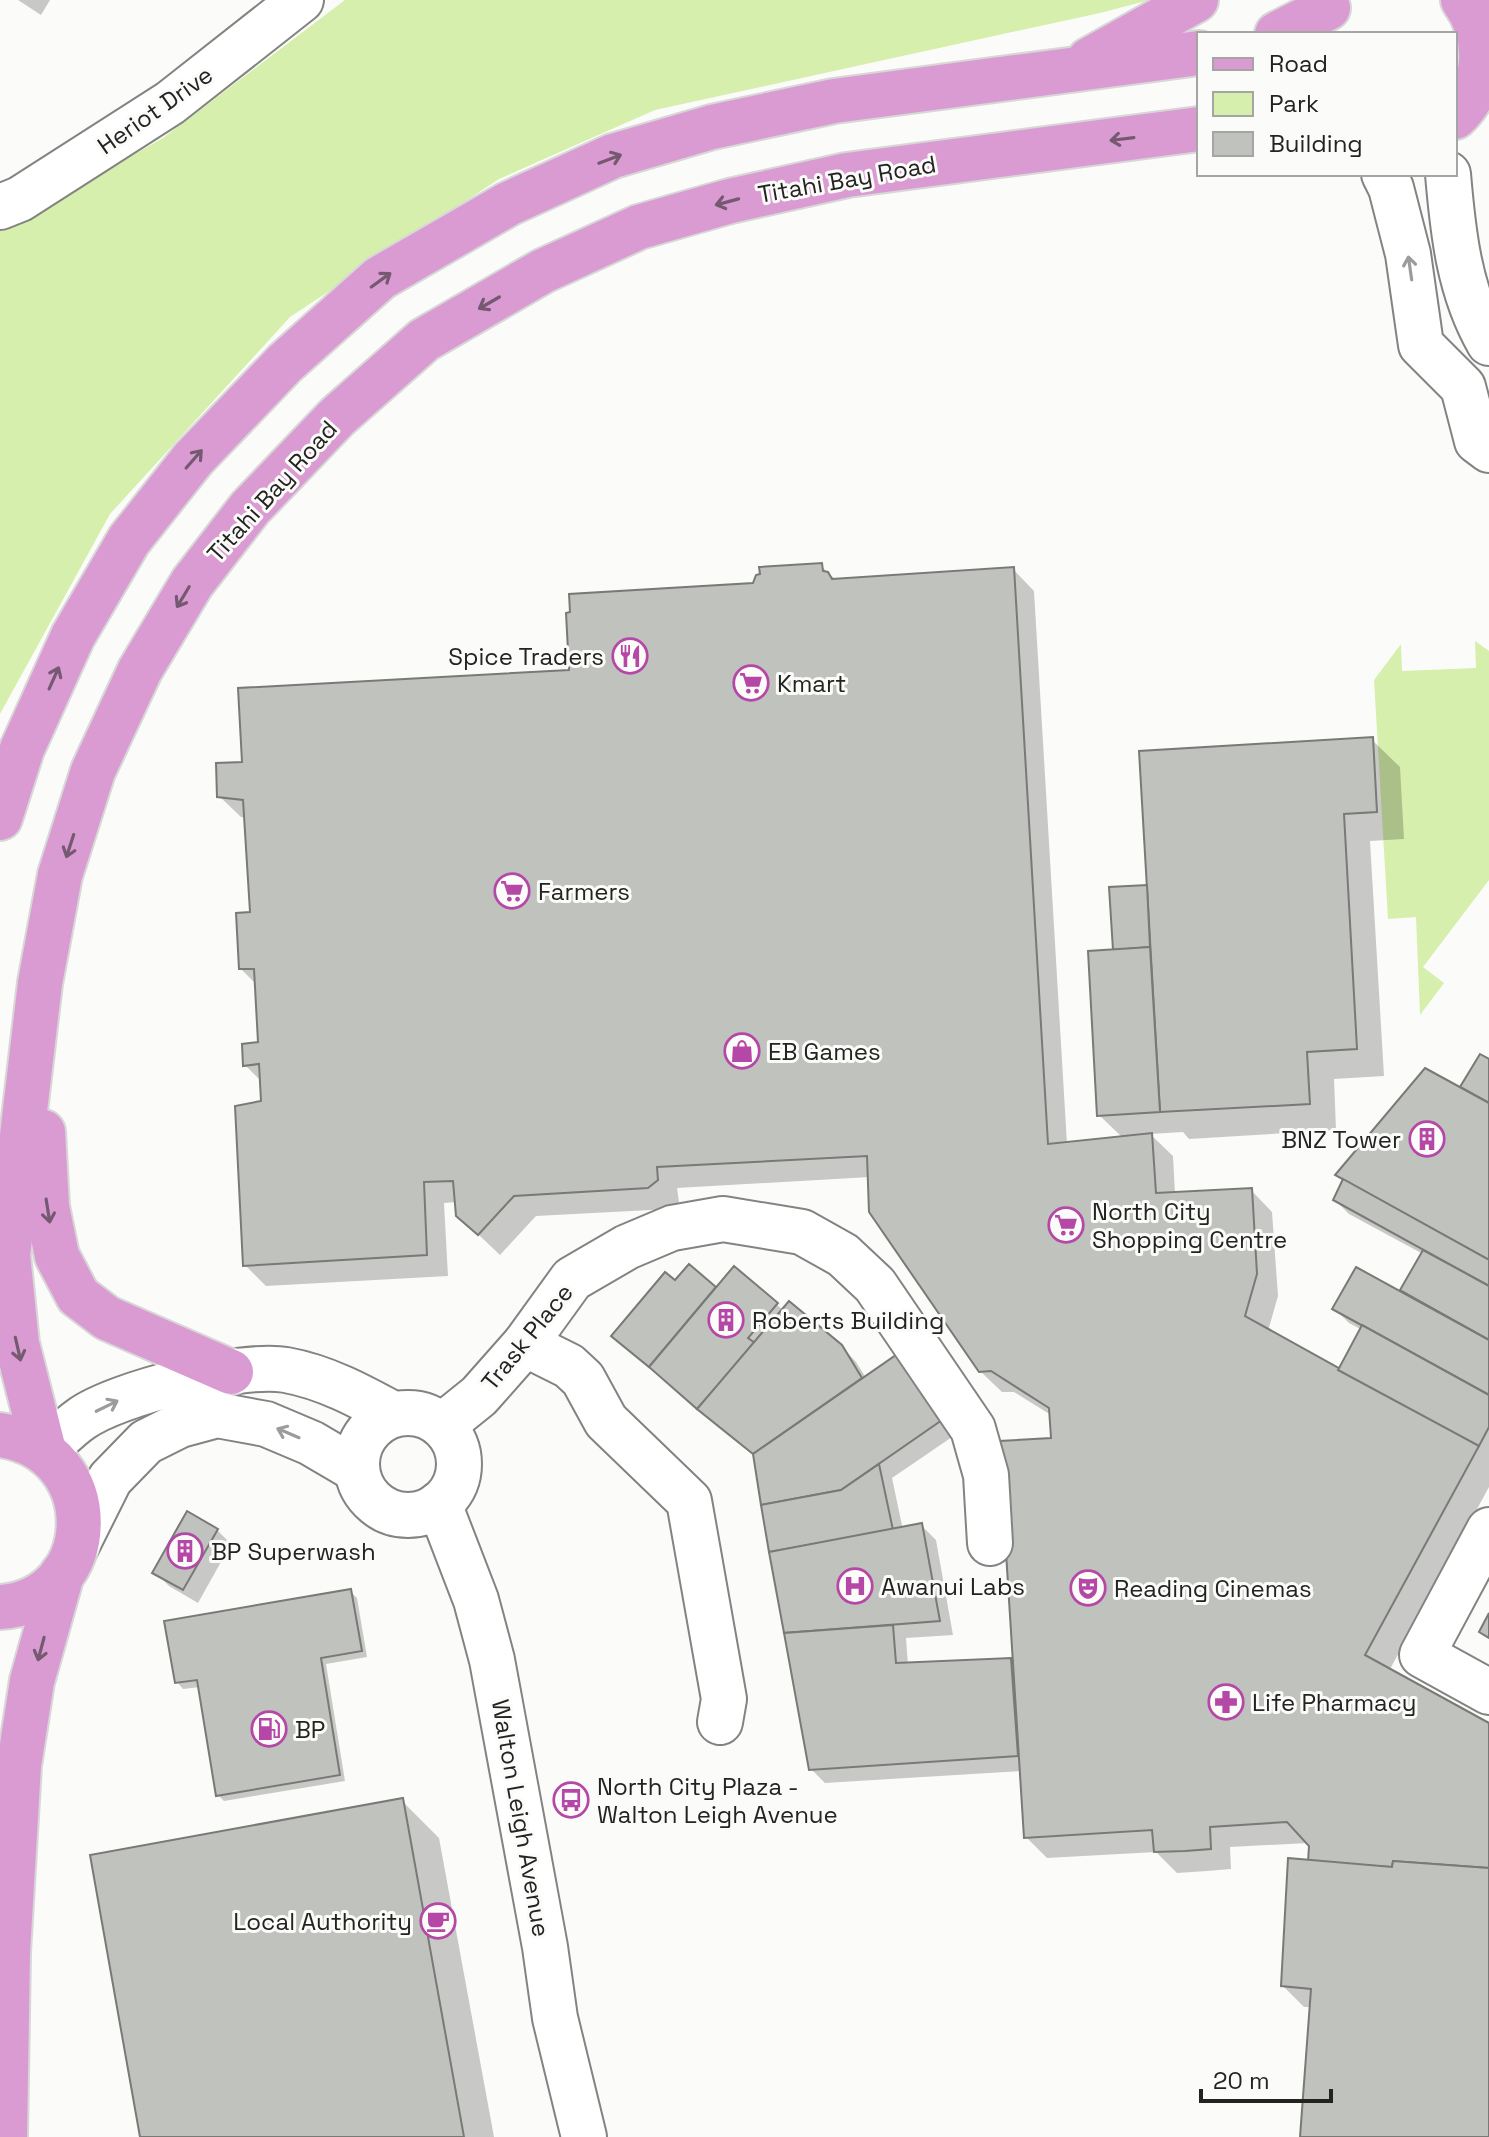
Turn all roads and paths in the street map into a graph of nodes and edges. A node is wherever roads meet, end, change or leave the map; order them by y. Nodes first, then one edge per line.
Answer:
1 (301, 0) edge
2 (1196, 0) edge
3 (1463, 0) edge
4 (1330, 9) edge
5 (1281, 32) edge
6 (1197, 53) edge
7 (1073, 69) junction
8 (1465, 112) edge
9 (1197, 129) edge
10 (1385, 176) edge
11 (1448, 176) edge
12 (0, 207) edge
13 (1489, 343) edge
14 (1476, 379) edge
15 (1483, 445) edge
16 (0, 818) edge
17 (37, 1021) junction
18 (525, 1344) junction
19 (231, 1372) junction
20 (393, 1414) junction
21 (443, 1425) junction
22 (0, 1435) edge
23 (44, 1451) junction
24 (357, 1470) junction
25 (439, 1504) junction
26 (1489, 1530) edge
27 (990, 1543) dead end
28 (69, 1561) junction
29 (0, 1607) edge
30 (1489, 1692) edge
31 (720, 1722) dead end
32 (5, 2137) edge
33 (584, 2137) edge

1 - 12 street, Heriot Drive
2 - 7 main road
3 - 8 main road
4 - 5 main road
6 - 7 main road
16 -> 7 main road
9 -> 17 main road, Titahi Bay Road
14 -> 10 street
11 - 13 street
14 - 15 street
17 -> 19 main road
17 -> 23 main road, Titahi Bay Road
18 - 21 street, Trask Place
18 - 27 street, Trask Place
18 - 31 street
19 - 20 street
23 -> 19 street
20 - 21 street
20 - 24 street
21 - 25 street
22 - 23 main road
23 - 28 main road
24 - 25 street
24 -> 28 street
25 - 33 street, Walton Leigh Avenue
26 - 30 street
28 - 29 main road
28 -> 32 main road

